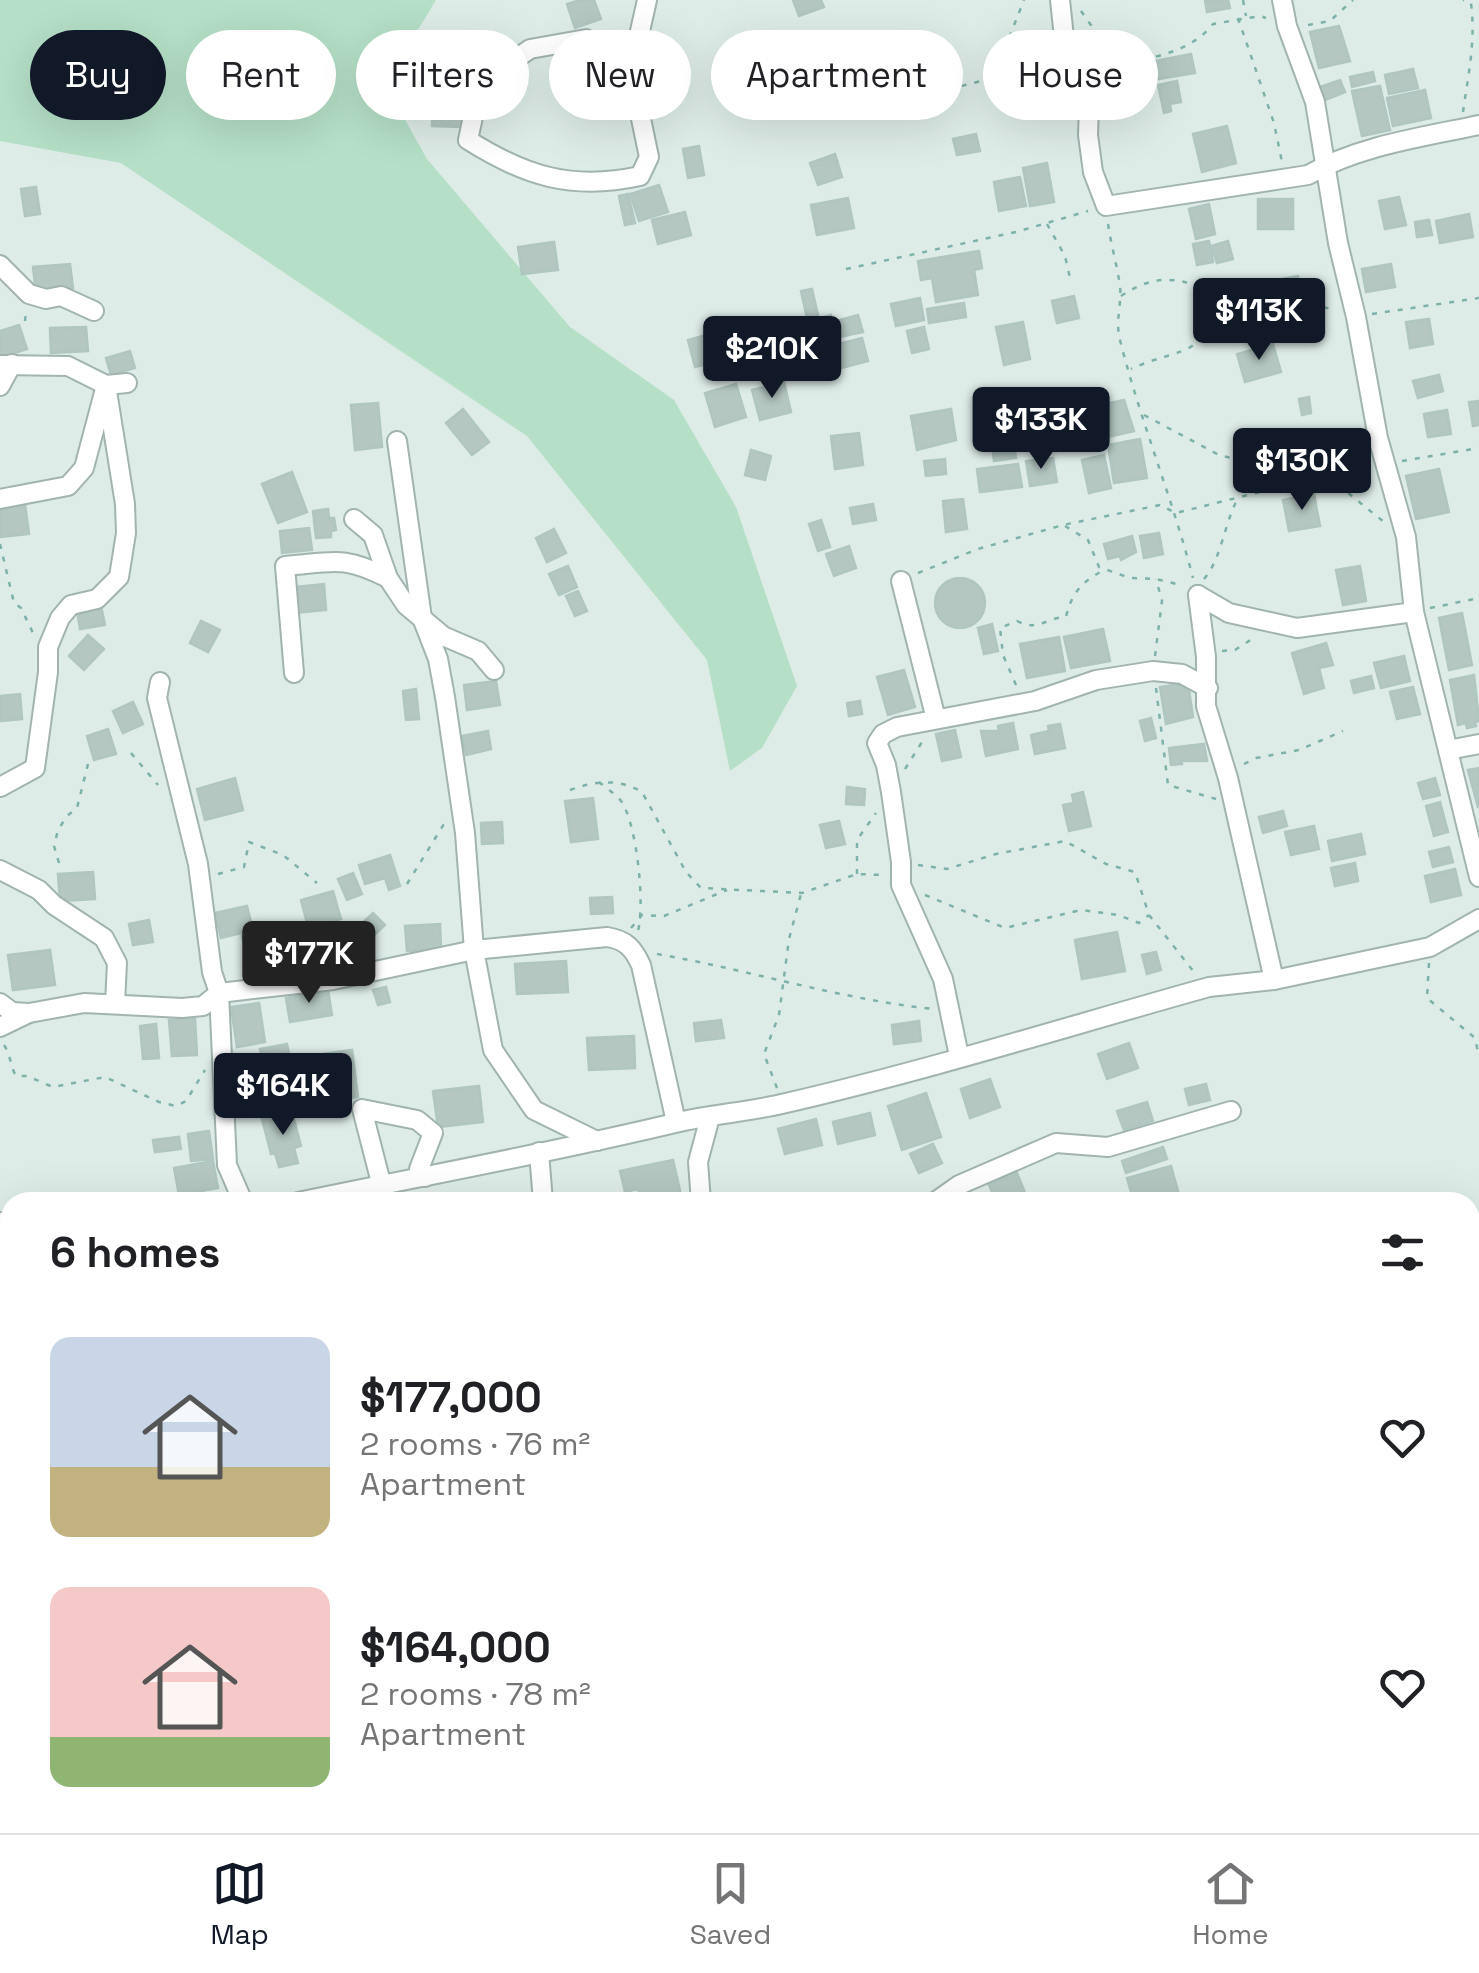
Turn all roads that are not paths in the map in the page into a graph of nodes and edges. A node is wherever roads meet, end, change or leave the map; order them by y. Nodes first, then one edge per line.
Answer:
1 (647, 0) edge
2 (1282, 0) edge
3 (1068, 3) edge
4 (640, 30) edge
5 (631, 71) joint
6 (1472, 126) edge
7 (1328, 164) junction
8 (0, 265) edge
9 (94, 311) dead end
10 (6, 365) edge
11 (127, 383) dead end
12 (106, 385) junction
13 (0, 386) edge
14 (398, 440) dead end
15 (0, 499) edge
16 (354, 519) dead end
17 (388, 578) junction
18 (901, 581) road end
19 (1414, 612) junction
20 (422, 618) junction
21 (494, 670) dead end
22 (294, 674) dead end
23 (160, 682) dead end
24 (1208, 688) junction
25 (936, 718) junction
26 (1479, 744) edge
27 (1448, 750) junction
28 (0, 786) edge
29 (0, 870) edge
30 (1479, 876) edge
31 (1479, 919) edge
32 (474, 950) junction
33 (1274, 980) junction
34 (219, 993) junction
35 (0, 1003) edge
36 (116, 1003) junction
37 (29, 1013) junction
38 (0, 1027) edge
39 (959, 1056) junction
40 (1231, 1111) dead end
41 (710, 1116) junction
42 (676, 1122) junction
43 (598, 1141) junction
44 (539, 1152) junction
45 (425, 1177) junction
46 (239, 1192) edge
47 (346, 1192) edge
48 (372, 1192) edge
49 (383, 1192) edge
50 (391, 1192) edge
51 (541, 1192) edge
52 (700, 1192) edge
53 (949, 1192) edge

1 - 4 street
2 - 7 street
3 - 7 street
5 - 5 street
6 - 7 street
7 - 19 street
8 - 9 street
10 - 12 street
10 - 13 street
11 - 12 street
12 - 15 street
12 - 28 street
14 - 20 street
16 - 17 street
17 - 20 street
17 - 22 street
18 - 25 street
19 - 24 street
19 - 27 street
20 - 21 street
20 - 32 street
23 - 34 street
24 - 25 street
24 - 33 street
25 - 39 street
26 - 27 street
27 - 30 street
29 - 36 street
31 - 33 street
32 - 34 street
32 - 42 street
32 - 43 street
33 - 39 street
34 - 36 street
34 - 46 street
35 - 37 street
36 - 37 street
37 - 38 street
39 - 41 street
40 - 53 street
41 - 42 street
41 - 52 street
42 - 43 street
43 - 44 street
44 - 45 street
44 - 51 street
45 - 49 street
45 - 50 street
47 - 48 street

